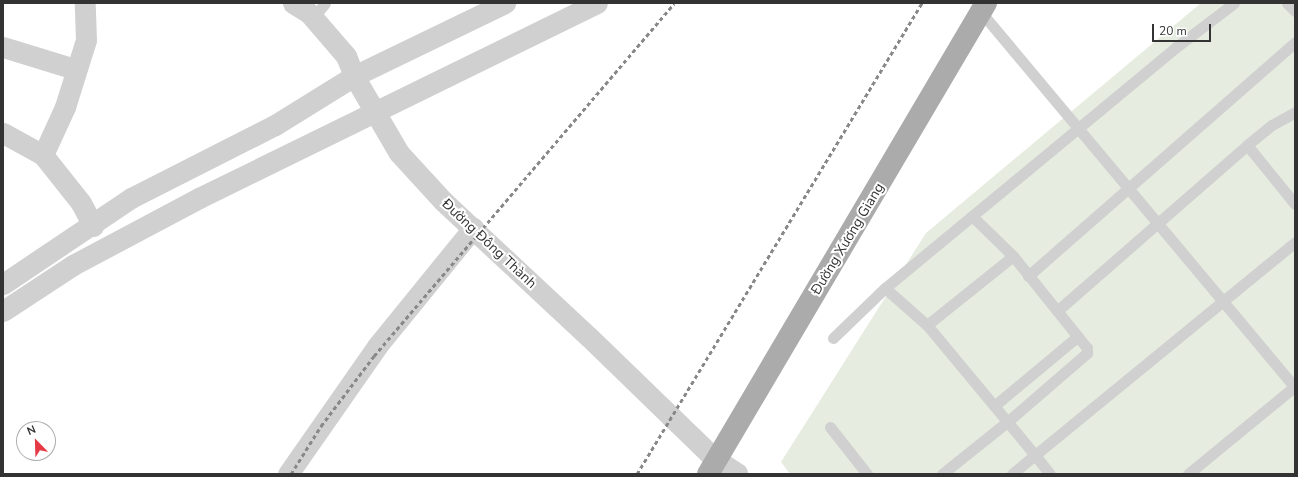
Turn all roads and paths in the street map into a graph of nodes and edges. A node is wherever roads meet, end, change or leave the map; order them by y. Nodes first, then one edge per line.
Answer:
1 (85, 3) edge
2 (293, 3) edge
3 (505, 3) edge
4 (597, 3) edge
5 (1234, 3) edge
6 (1287, 3) edge
7 (984, 8) edge
8 (319, 10) edge
9 (1295, 11) edge
10 (1295, 42) edge
11 (3, 47) edge
12 (75, 69) junction
13 (354, 76) junction
14 (375, 111) junction
15 (1295, 112) edge
16 (1077, 129) junction
17 (3, 133) edge
18 (1247, 145) junction
19 (43, 155) junction
20 (184, 171) junction
21 (1129, 187) junction
22 (199, 198) junction
23 (1295, 204) edge
24 (973, 216) junction
25 (1158, 223) junction
26 (93, 226) junction
27 (473, 228) junction
28 (1295, 242) edge
29 (1013, 256) junction
30 (1028, 276) junction
31 (3, 284) edge
32 (885, 288) junction
33 (1223, 301) junction
34 (3, 311) edge
35 (1057, 311) junction
36 (927, 325) junction
37 (1078, 336) junction
38 (833, 338) dead end
39 (1295, 387) edge
40 (994, 406) junction
41 (1007, 422) junction
42 (830, 427) dead end
43 (1035, 455) junction
44 (712, 468) edge
45 (288, 474) edge
46 (737, 474) edge
47 (867, 474) edge
48 (942, 474) edge
49 (1012, 474) edge
50 (1050, 474) edge
51 (1188, 474) edge

1 - 12 street
2 - 8 street, Đường Đông Thành
3 - 13 street
4 - 14 street
5 - 16 lane
6 - 9 lane
7 - 16 lane
7 - 44 main road, Đường Xương Giang
8 - 13 street, Đường Đông Thành
10 - 21 lane
11 - 12 street
12 - 19 street
13 - 14 street, Đường Đông Thành
13 - 20 street
14 - 22 street
14 - 27 street, Đường Đông Thành
15 - 18 lane
16 - 21 lane
16 - 24 lane
17 - 19 street
18 - 23 lane
18 - 25 lane
19 - 26 street
20 - 22 street
20 - 26 street
21 - 25 lane
21 - 30 lane
22 - 34 street
24 - 29 lane
24 - 32 lane
25 - 33 lane
25 - 35 lane
26 - 31 street
27 - 44 street, Đường Đông Thành
27 - 45 street
28 - 33 lane
29 - 30 lane
29 - 36 lane
30 - 35 lane
32 - 36 lane
32 - 38 lane
33 - 39 lane
33 - 43 lane
35 - 37 lane
36 - 40 lane
37 - 40 lane
37 - 41 lane
39 - 51 lane
40 - 41 lane
41 - 43 lane
41 - 48 lane
42 - 47 lane
43 - 49 lane
43 - 50 lane
44 - 46 street

